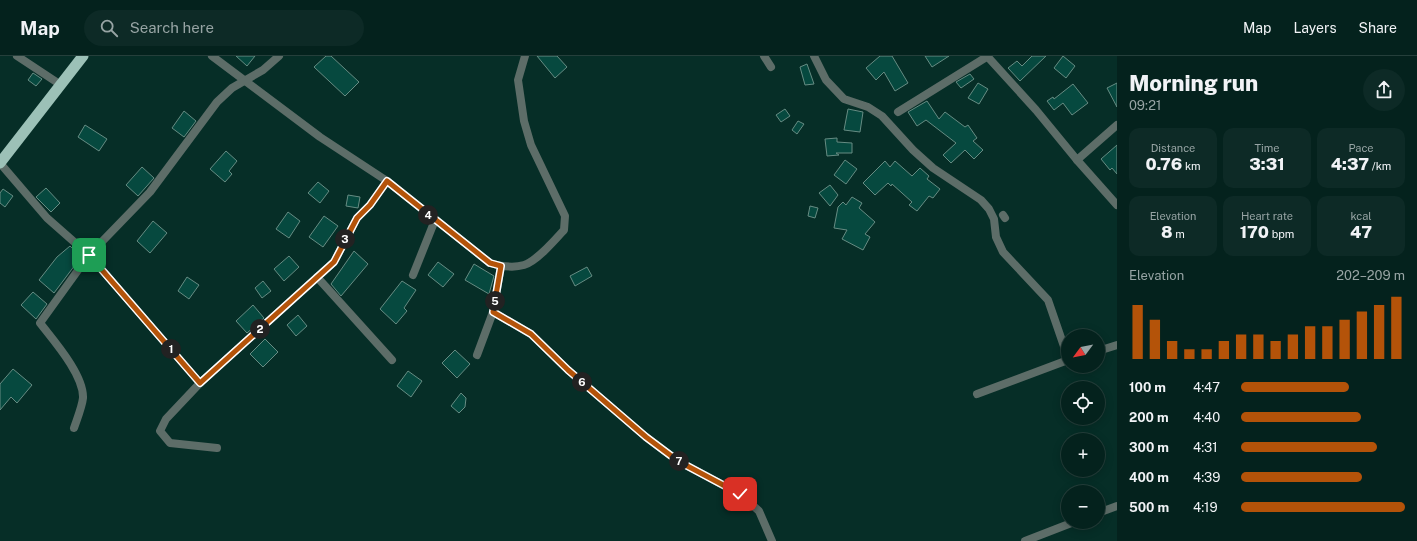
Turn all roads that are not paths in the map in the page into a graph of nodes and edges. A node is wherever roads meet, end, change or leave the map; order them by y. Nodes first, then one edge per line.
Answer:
1 (17, 56) edge
2 (83, 56) edge
3 (212, 56) edge
4 (280, 56) edge
5 (525, 56) edge
6 (764, 56) edge
7 (814, 56) edge
8 (987, 56) edge
9 (771, 67) dead end
10 (244, 81) junction
11 (61, 85) junction
12 (898, 112) dead end
13 (1117, 125) edge
14 (1077, 160) junction
15 (0, 163) edge
16 (387, 181) junction
17 (1117, 205) edge
18 (435, 220) junction
19 (89, 255) junction
20 (501, 266) junction
21 (413, 274) dead end
22 (317, 277) junction
23 (493, 312) junction
24 (1061, 338) edge
25 (1117, 345) edge
26 (1105, 349) edge
27 (477, 354) dead end
28 (392, 360) dead end
29 (1061, 362) edge
30 (200, 383) junction
31 (977, 394) dead end
32 (74, 428) dead end
33 (217, 448) dead end
34 (1117, 506) edge
35 (1105, 510) edge
36 (1061, 527) edge
37 (772, 541) edge
38 (1025, 541) edge

1 - 11 street
2 - 11 highway
3 - 10 street
4 - 10 street
5 - 20 street
6 - 9 street
7 - 24 street
8 - 12 street
8 - 14 street
10 - 16 street
10 - 19 street
11 - 15 highway
13 - 14 street
14 - 17 street
15 - 19 street
16 - 18 street
16 - 22 street
18 - 20 street
18 - 21 street
19 - 30 street
19 - 32 street
20 - 23 street
22 - 28 street
22 - 30 street
23 - 27 street
23 - 37 street
25 - 26 street
29 - 31 street
30 - 33 street
34 - 35 street
36 - 38 street

